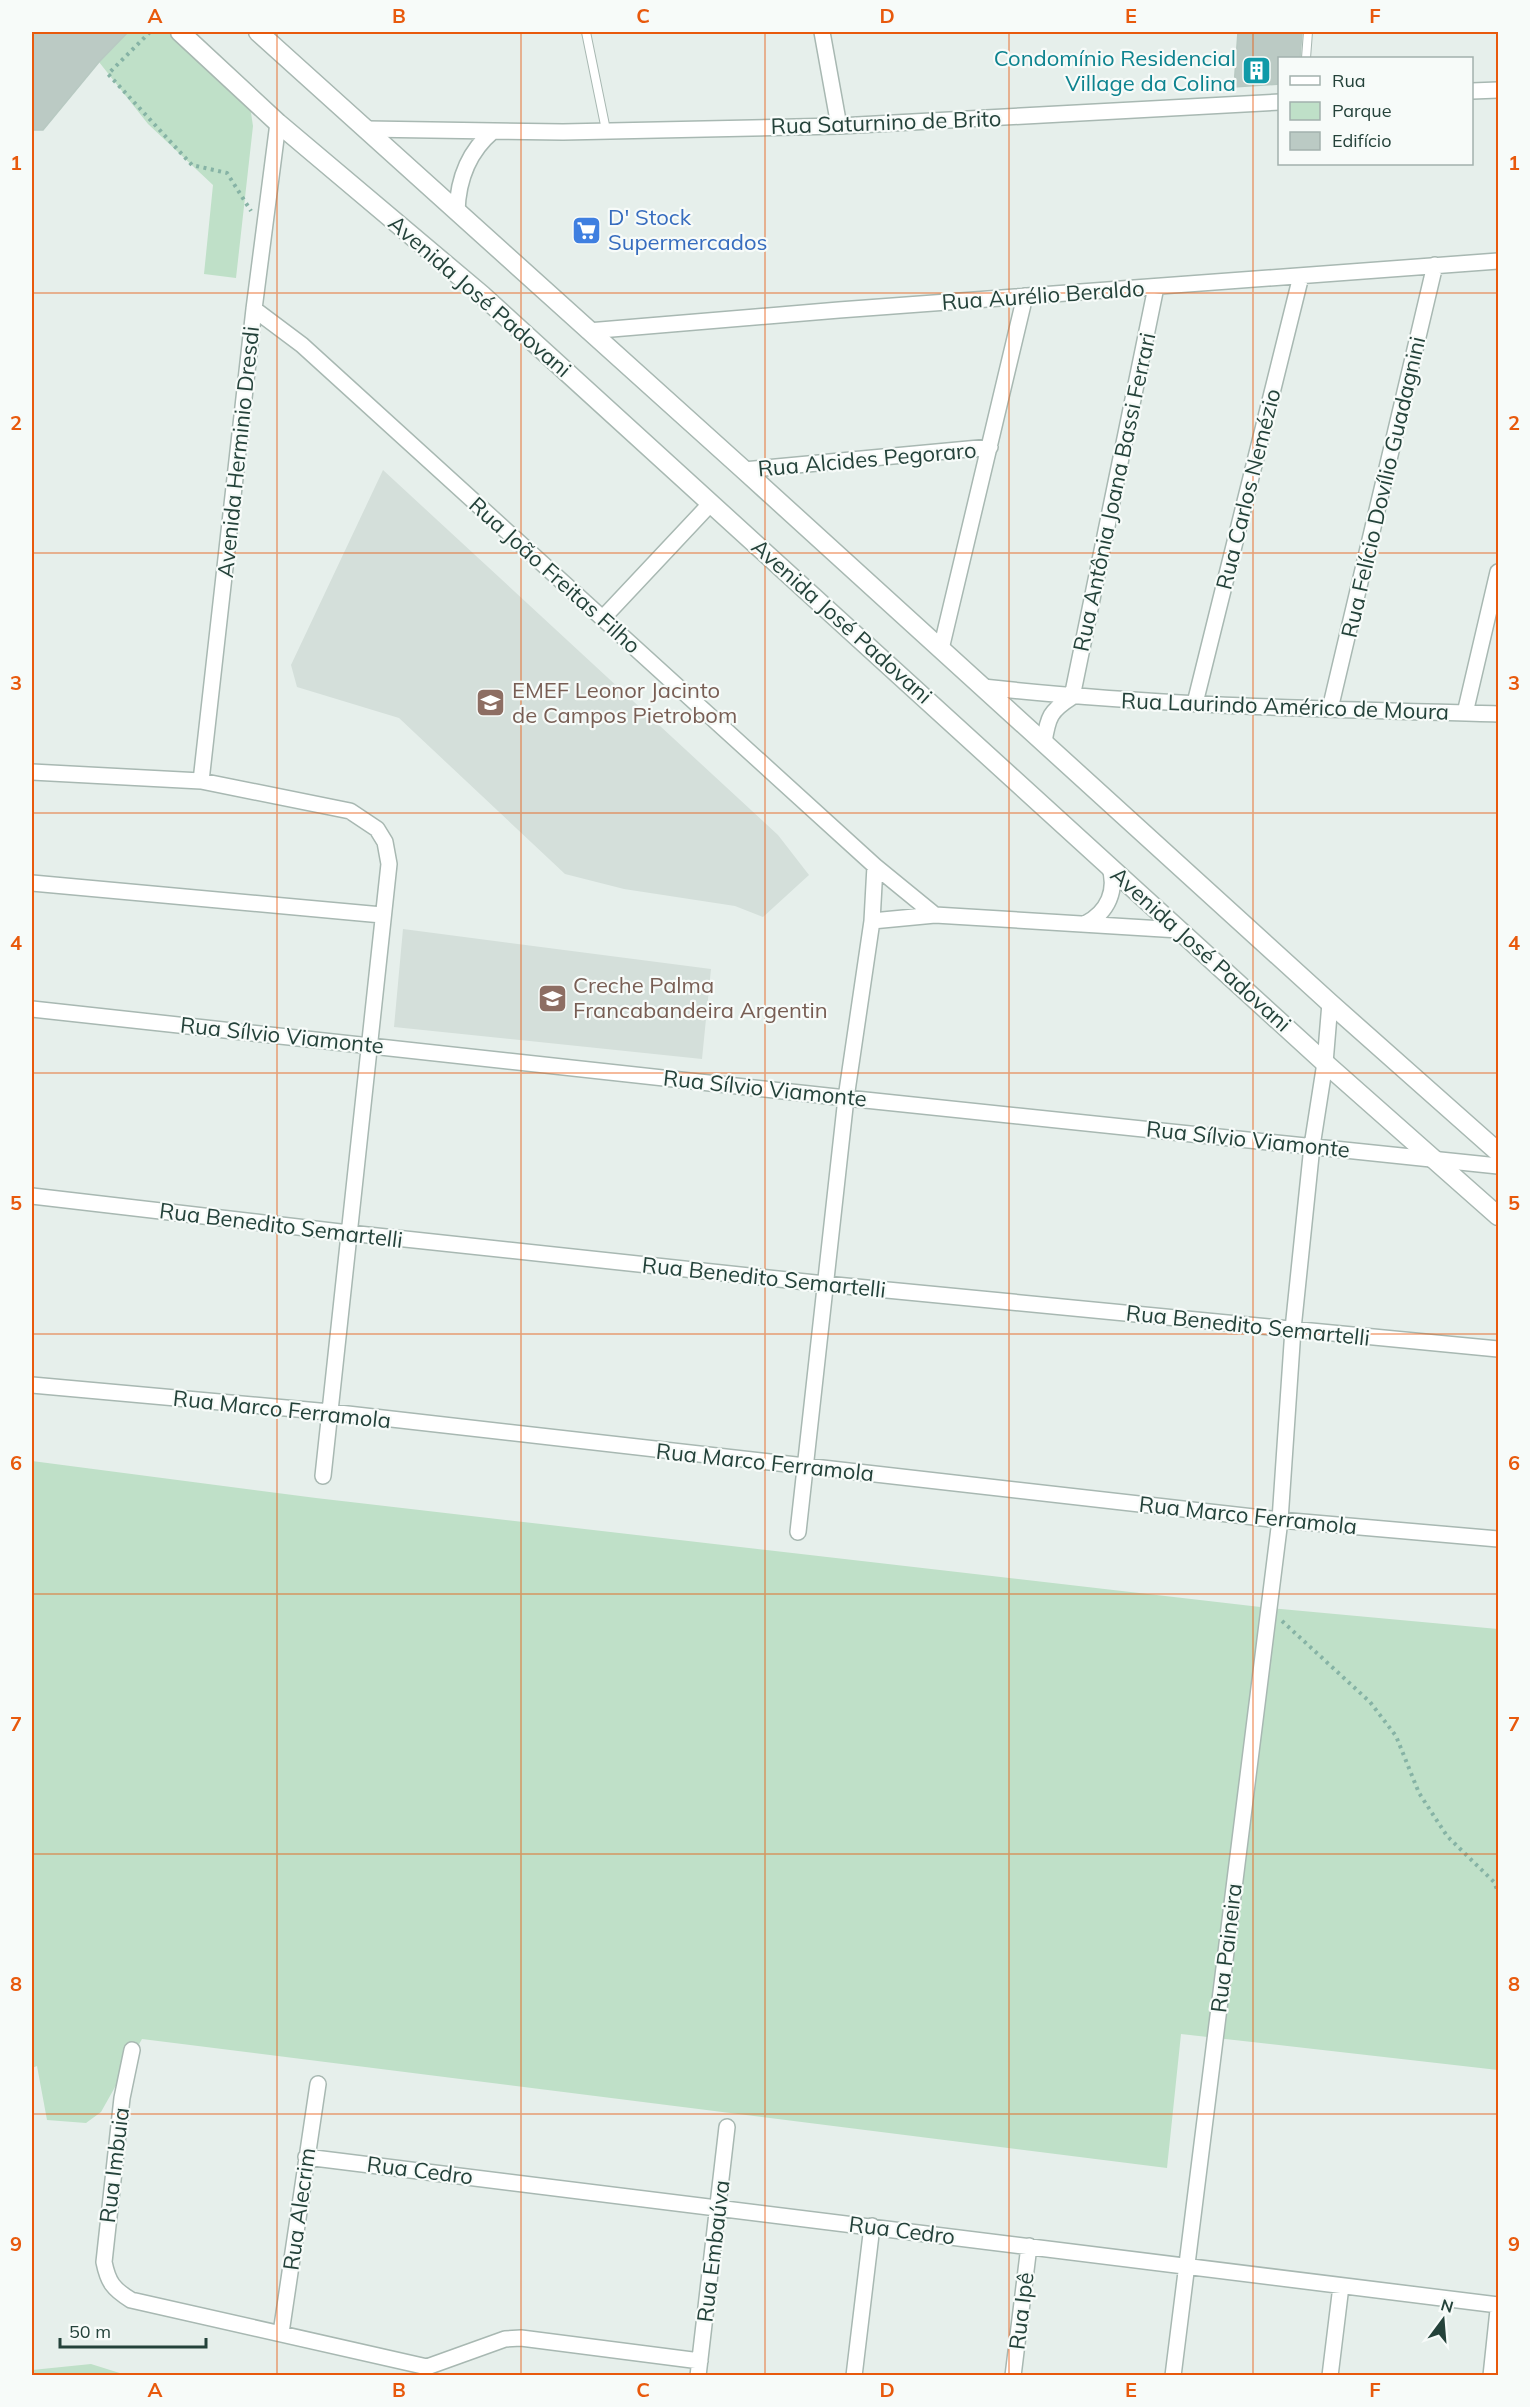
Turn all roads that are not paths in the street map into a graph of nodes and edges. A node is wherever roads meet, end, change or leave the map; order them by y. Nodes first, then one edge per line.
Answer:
1 (180, 32) edge
2 (258, 32) edge
3 (586, 32) edge
4 (822, 32) edge
5 (1308, 32) edge
6 (1306, 57) edge
7 (1498, 90) edge
8 (1473, 91) edge
9 (1278, 102) edge
10 (278, 123) junction
11 (839, 126) junction
12 (366, 129) junction
13 (606, 130) junction
14 (493, 131) junction
15 (457, 211) junction
16 (1498, 261) edge
17 (1435, 265) junction
18 (1301, 276) junction
19 (1156, 287) junction
20 (1025, 296) junction
21 (254, 309) junction
22 (588, 331) junction
23 (990, 447) junction
24 (744, 470) junction
25 (711, 502) junction
26 (1498, 572) edge
27 (603, 618) junction
28 (941, 649) junction
29 (984, 687) junction
30 (1072, 697) junction
31 (1195, 703) junction
32 (1330, 709) junction
33 (1466, 713) junction
34 (1498, 714) edge
35 (1044, 742) junction
36 (32, 772) edge
37 (201, 781) junction
38 (1108, 865) junction
39 (875, 866) junction
40 (32, 883) edge
41 (382, 915) junction
42 (935, 915) junction
43 (872, 921) junction
44 (1085, 924) junction
45 (1179, 930) junction
46 (1330, 1003) junction
47 (32, 1009) edge
48 (368, 1044) junction
49 (1325, 1063) junction
50 (846, 1098) junction
51 (1312, 1146) junction
52 (1498, 1152) edge
53 (1432, 1157) junction
54 (1498, 1166) edge
55 (32, 1196) edge
56 (1498, 1216) edge
57 (349, 1233) junction
58 (825, 1284) junction
59 (1293, 1329) junction
60 (1498, 1349) edge
61 (32, 1384) edge
62 (330, 1412) junction
63 (805, 1466) junction
64 (323, 1476) dead end
65 (1280, 1520) junction
66 (798, 1532) dead end
67 (1498, 1539) edge
68 (132, 2050) dead end
69 (318, 2084) dead end
70 (727, 2127) dead end
71 (306, 2157) junction
72 (718, 2206) junction
73 (872, 2226) junction
74 (1029, 2246) junction
75 (1186, 2267) junction
76 (1341, 2286) junction
77 (1498, 2305) edge
78 (1498, 2310) edge
79 (281, 2333) junction
80 (699, 2368) edge
81 (854, 2376) edge
82 (1013, 2376) edge
83 (1173, 2376) edge
84 (1330, 2376) edge
85 (1491, 2376) edge

1 - 10 street, Avenida José Padovani
2 - 12 street, Avenida José Padovani
3 - 13 lane
4 - 11 street
5 - 6 lane
7 - 8 street
9 - 11 street, Rua Saturnino de Brito
10 - 21 street, Avenida Herminio Dresdi
10 - 25 street, Avenida José Padovani
11 - 13 street, Rua Saturnino de Brito
12 - 14 street, Rua Saturnino de Brito
12 - 15 street, Avenida José Padovani
13 - 14 street, Rua Saturnino de Brito
14 - 15 street
15 - 22 street, Avenida José Padovani
16 - 17 street, Rua Aurélio Beraldo
17 - 18 street, Rua Aurélio Beraldo
17 - 32 street, Rua Felício Dovílio Guadagnini
18 - 19 street, Rua Aurélio Beraldo
18 - 31 street, Rua Carlos Nemézio
19 - 20 street, Rua Aurélio Beraldo
19 - 30 street, Rua Antônia Joana Bassi Ferrari
20 - 22 street, Rua Aurélio Beraldo
20 - 23 street
21 - 27 street, Rua João Freitas Filho
21 - 37 street, Avenida Herminio Dresdi
22 - 24 street, Avenida José Padovani
23 - 24 street, Rua Alcides Pegoraro
23 - 28 street
24 - 28 street, Avenida José Padovani
25 - 27 street
25 - 38 street, Avenida José Padovani
26 - 33 street
27 - 39 street, Rua João Freitas Filho
28 - 29 street, Avenida José Padovani
29 - 30 street, Rua Laurindo Américo de Moura
29 - 35 street, Avenida José Padovani
30 - 31 street, Rua Laurindo Américo de Moura
30 - 35 street
31 - 32 street, Rua Laurindo Américo de Moura
32 - 33 street, Rua Laurindo Américo de Moura
33 - 34 street, Rua Laurindo Américo de Moura
35 - 46 street, Avenida José Padovani
36 - 37 street
37 - 41 street
38 - 44 street
38 - 45 street, Avenida José Padovani
39 - 42 street, Rua João Freitas Filho
39 - 43 street
40 - 41 street
41 - 48 street
42 - 43 street
42 - 44 street
43 - 50 street
44 - 45 street
45 - 49 street, Avenida José Padovani
46 - 49 street, Rua Paineira
46 - 52 street, Avenida José Padovani
47 - 48 street, Rua Sílvio Viamonte
48 - 50 street, Rua Sílvio Viamonte
48 - 57 street
49 - 51 street, Rua Paineira
49 - 53 street, Avenida José Padovani
50 - 51 street, Rua Sílvio Viamonte
50 - 58 street
51 - 53 street, Rua Sílvio Viamonte
51 - 59 street, Rua Paineira
53 - 54 street, Rua Sílvio Viamonte
53 - 56 street, Avenida José Padovani
55 - 57 street, Rua Benedito Semartelli
57 - 58 street, Rua Benedito Semartelli
57 - 62 street
58 - 59 street, Rua Benedito Semartelli
58 - 63 street
59 - 60 street, Rua Benedito Semartelli
59 - 65 street, Rua Paineira
61 - 62 street, Rua Marco Ferramola
62 - 63 street, Rua Marco Ferramola
62 - 64 street
63 - 65 street, Rua Marco Ferramola
63 - 66 street
65 - 67 street, Rua Marco Ferramola
65 - 75 street, Rua Paineira
68 - 79 street, Rua Imbuia
69 - 71 street, Rua Alecrim
70 - 72 street, Rua Embaúva
71 - 72 street, Rua Cedro
71 - 79 street, Rua Alecrim
72 - 73 street, Rua Cedro
72 - 80 street, Rua Embaúva
73 - 74 street, Rua Cedro
73 - 81 street
74 - 75 street, Rua Cedro
74 - 82 street, Rua Ipê
75 - 76 street, Rua Cedro
75 - 83 street, Rua Paineira
76 - 77 street, Rua Cedro
76 - 84 street
78 - 85 street
79 - 80 street

